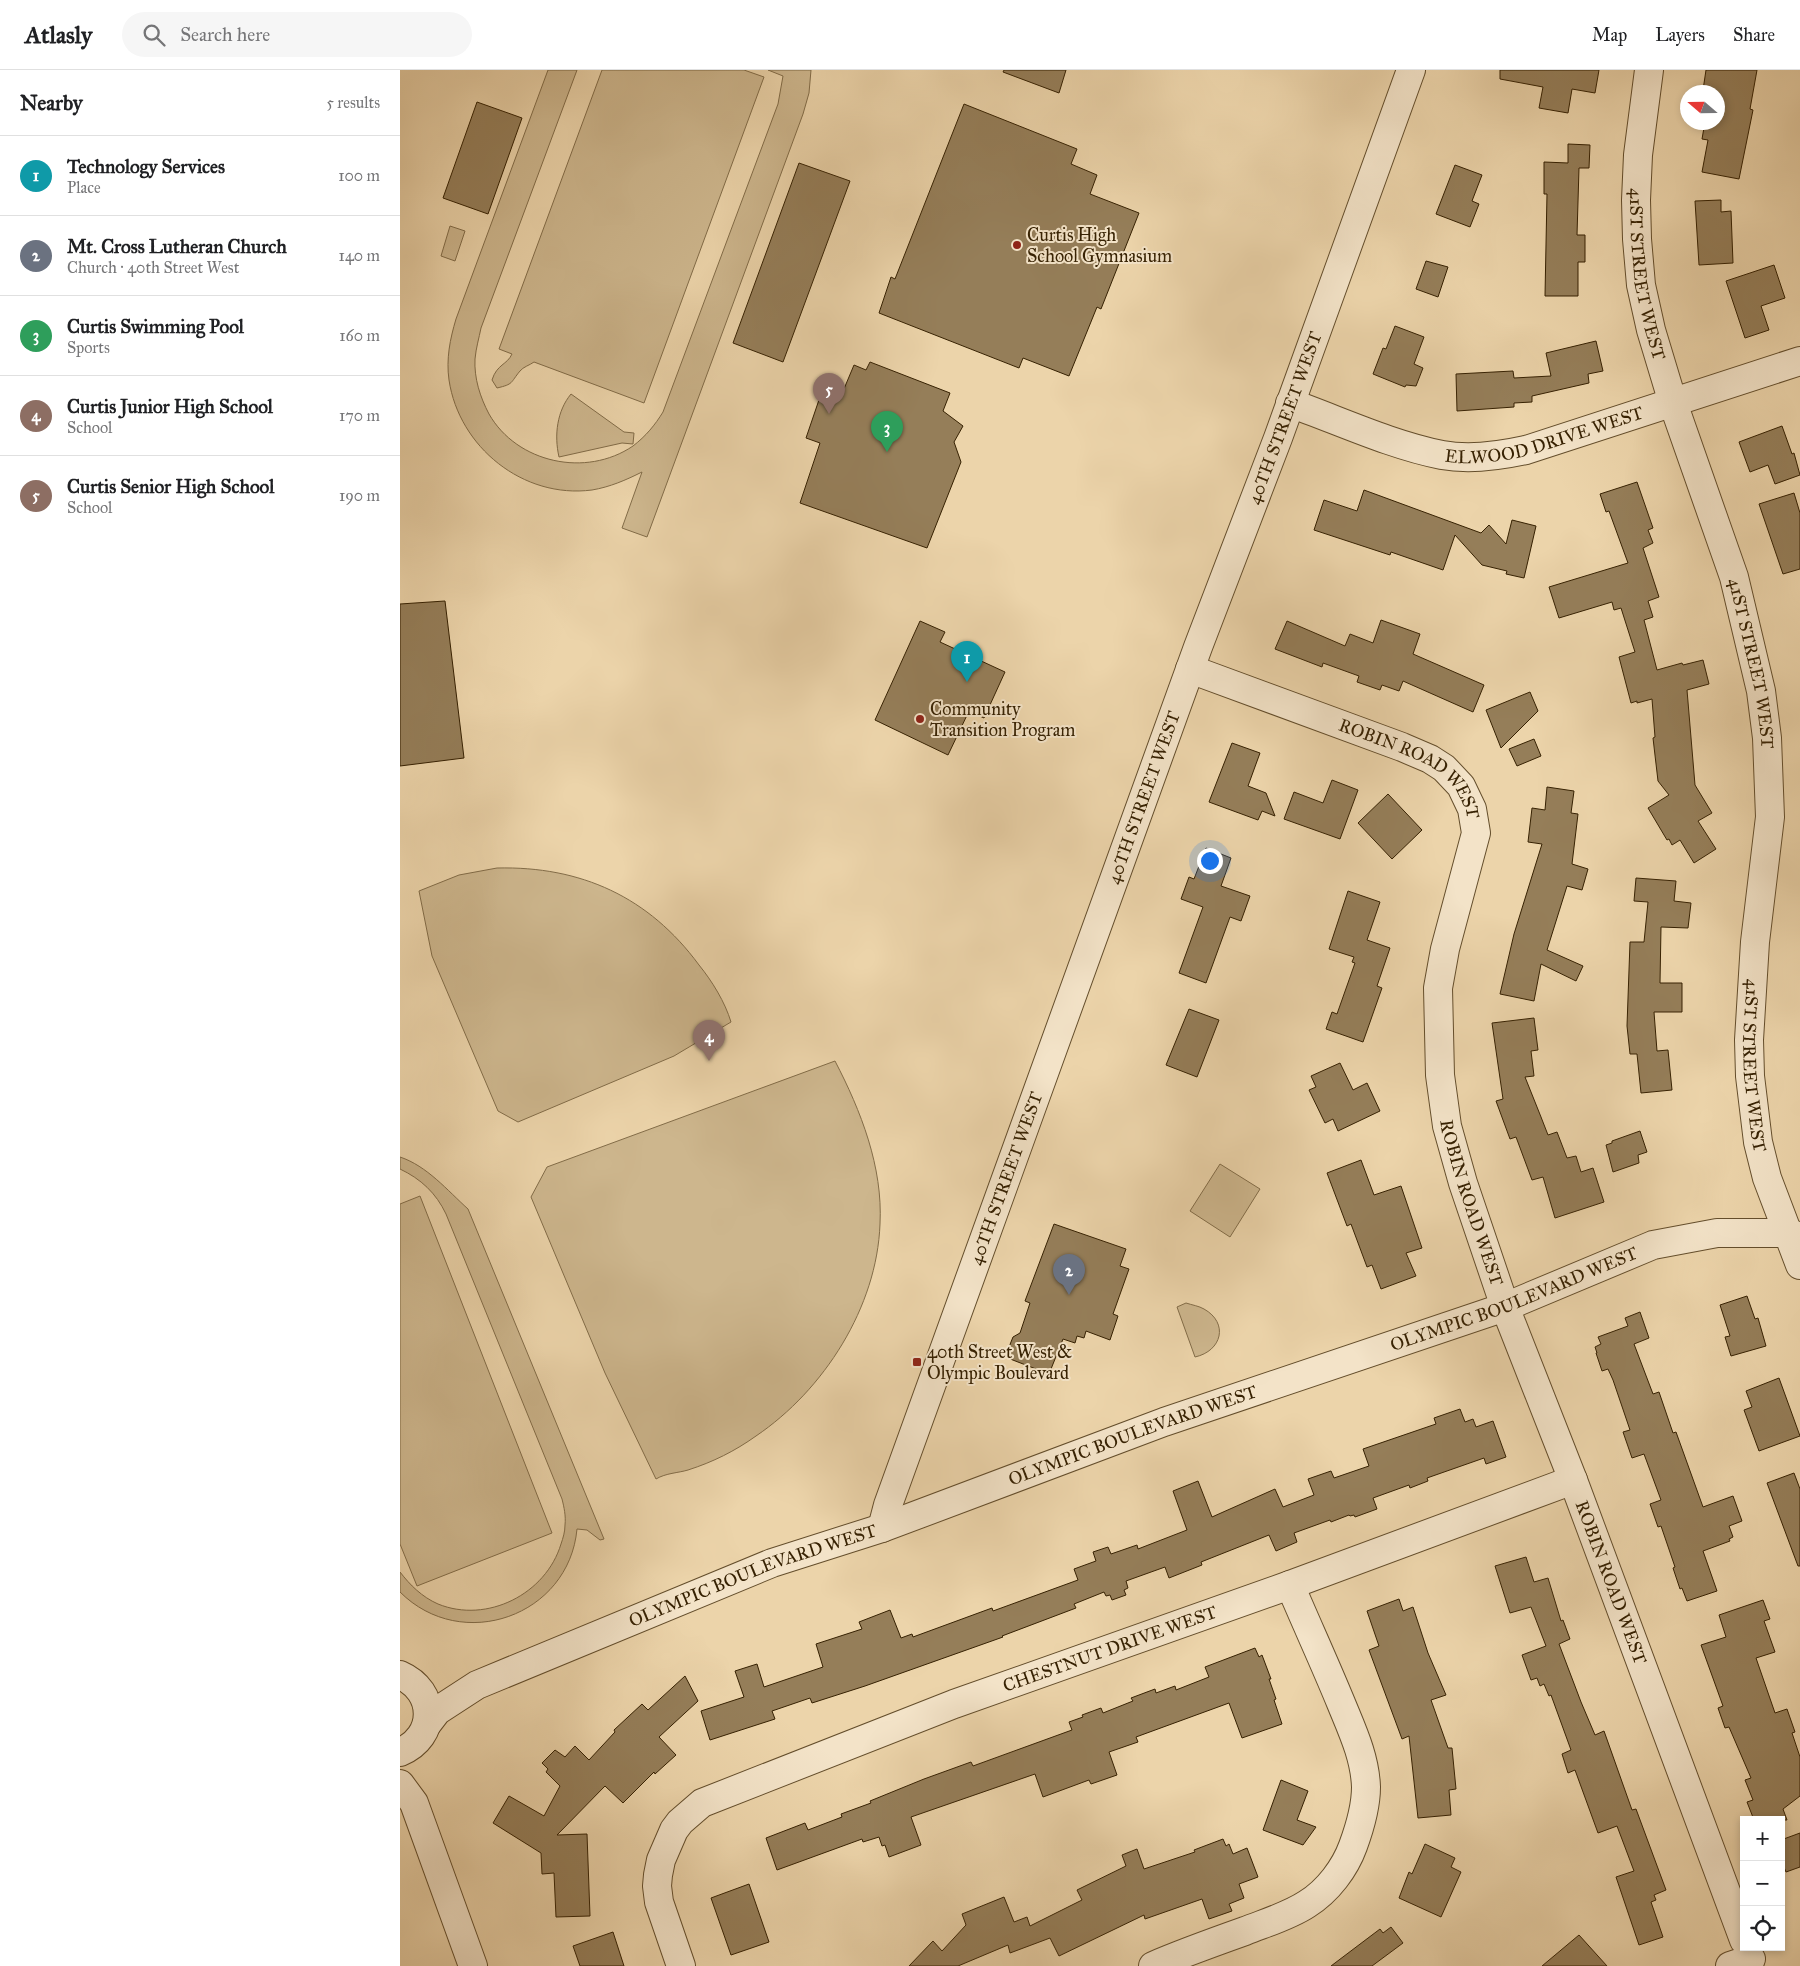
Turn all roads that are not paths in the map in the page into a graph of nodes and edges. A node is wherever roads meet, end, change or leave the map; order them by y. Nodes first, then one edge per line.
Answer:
1 (1411, 70) edge
2 (1649, 70) edge
3 (1800, 361) edge
4 (1290, 403) junction
5 (1673, 403) junction
6 (1190, 669) junction
7 (1794, 1235) edge
8 (1800, 1265) edge
9 (1504, 1307) junction
10 (1572, 1480) junction
11 (882, 1528) junction
12 (1290, 1585) junction
13 (407, 1679) edge
14 (477, 1685) junction
15 (415, 1739) edge
16 (407, 1794) edge
17 (1745, 1956) edge
18 (473, 1966) edge
19 (681, 1966) edge
20 (1153, 1966) edge

1 - 4 street, 40TH STREET WEST
2 - 5 street, 41ST STREET WEST
3 - 5 street, ELWOOD DRIVE WEST
4 - 5 street, ELWOOD DRIVE WEST
4 - 6 street, 40TH STREET WEST
5 - 7 street, 41ST STREET WEST
6 - 9 street, ROBIN ROAD WEST
6 - 11 street, 40TH STREET WEST
7 - 8 street, 41ST STREET WEST
7 - 9 street, OLYMPIC BOULEVARD WEST
9 - 10 street, ROBIN ROAD WEST
9 - 11 street, OLYMPIC BOULEVARD WEST
10 - 12 street, CHESTNUT DRIVE WEST
10 - 17 street, ROBIN ROAD WEST
11 - 14 street, OLYMPIC BOULEVARD WEST
12 - 19 street, CHESTNUT DRIVE WEST
12 - 20 street
13 - 14 street, OLYMPIC BOULEVARD WEST
13 - 15 street
14 - 15 street, OLYMPIC BOULEVARD WEST
15 - 16 street
16 - 18 street

